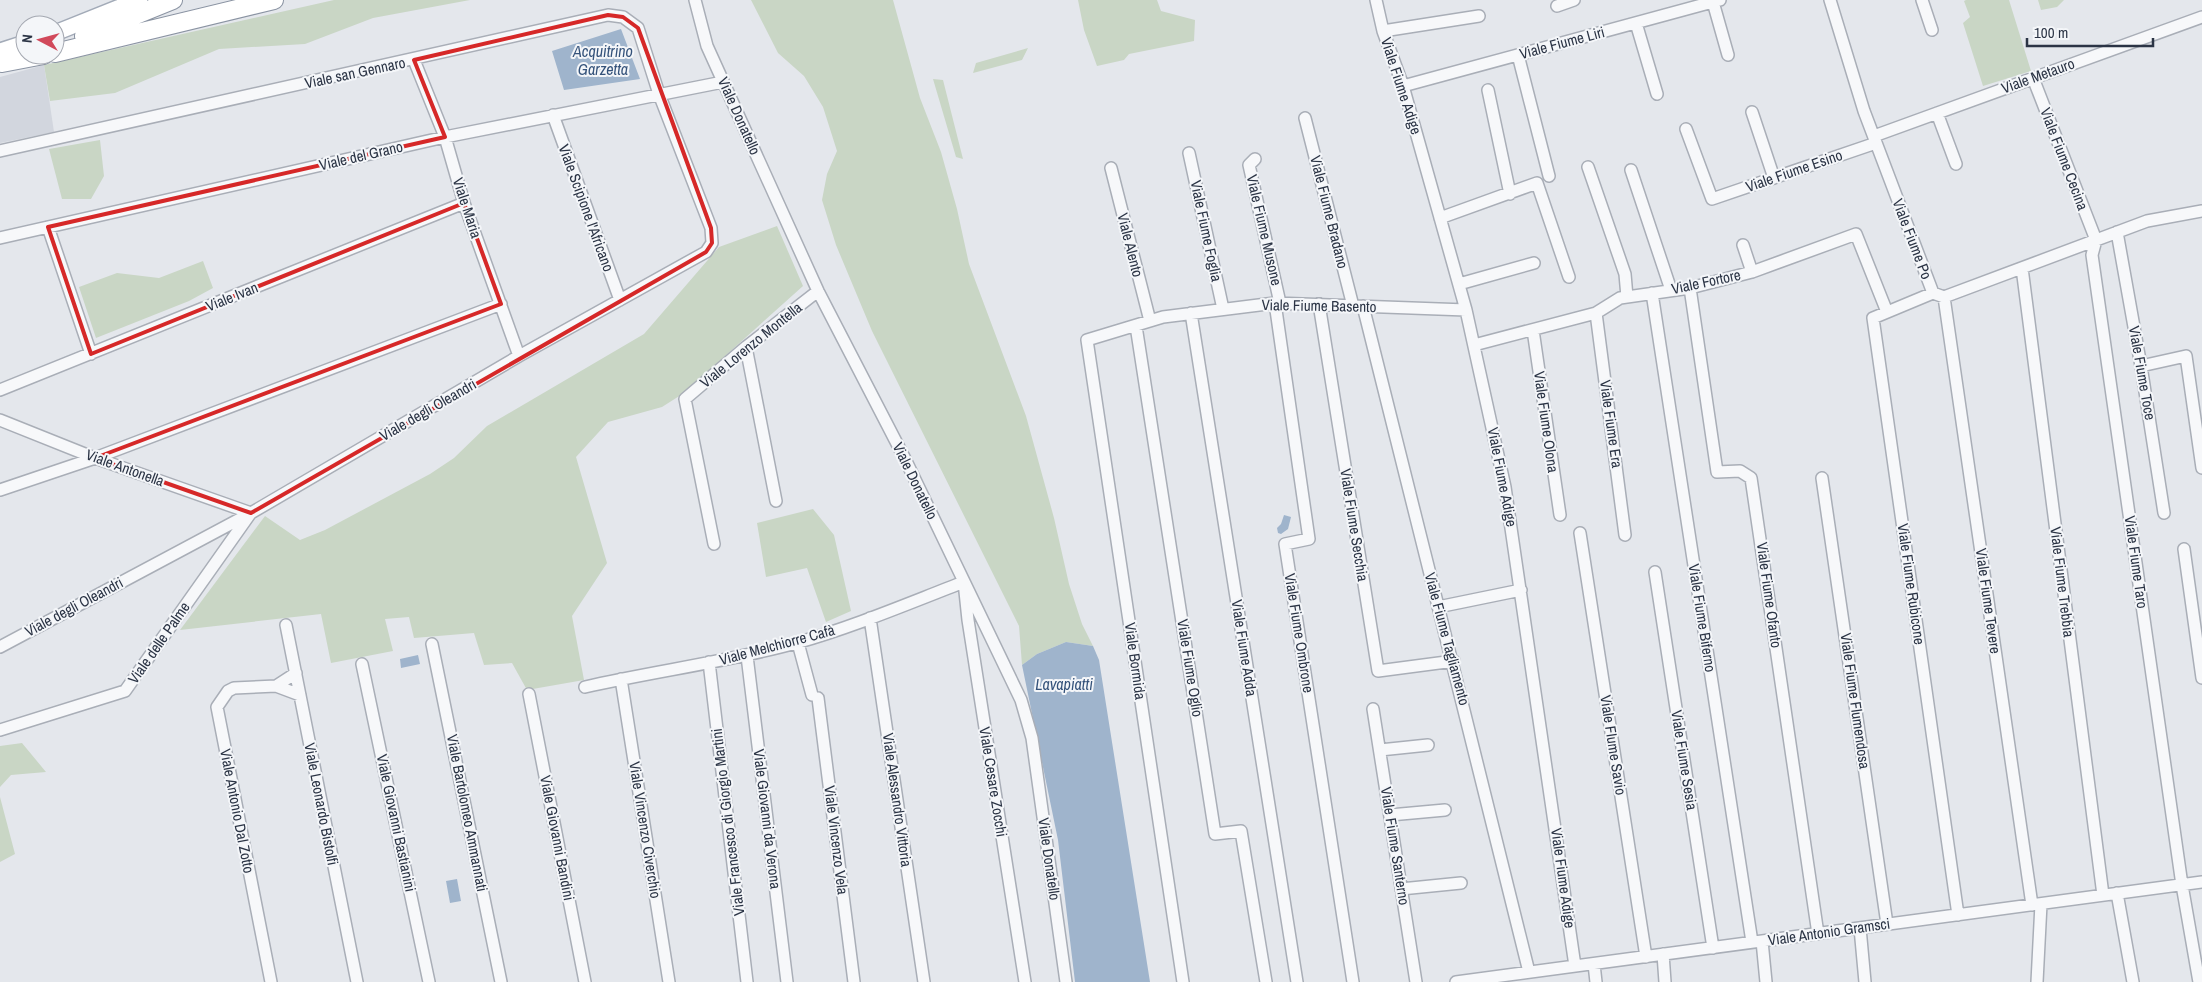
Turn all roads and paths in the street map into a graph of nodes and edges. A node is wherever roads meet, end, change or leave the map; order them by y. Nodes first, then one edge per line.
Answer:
1 (173, 0) edge
2 (274, 0) edge
3 (695, 0) edge
4 (1376, 0) edge
5 (1574, 0) edge
6 (1830, 0) edge
7 (1922, 0) edge
8 (1717, 1) edge
9 (131, 2) edge
10 (1680, 5) edge
11 (1557, 6) dead end
12 (1479, 16) dead end
13 (2202, 17) edge
14 (1636, 23) junction
15 (65, 29) edge
16 (1932, 30) dead end
17 (1383, 31) junction
18 (65, 42) edge
19 (15, 50) edge
20 (65, 51) edge
21 (1518, 55) junction
22 (1728, 55) dead end
23 (15, 57) edge
24 (15, 58) edge
25 (1, 59) edge
26 (414, 60) junction
27 (2033, 78) junction
28 (723, 82) junction
29 (1403, 86) junction
30 (1488, 90) dead end
31 (659, 94) junction
32 (1657, 94) dead end
33 (1752, 112) dead end
34 (1937, 113) junction
35 (553, 115) junction
36 (1305, 118) dead end
37 (1686, 129) dead end
38 (445, 137) junction
39 (1875, 140) junction
40 (0, 151) edge
41 (1189, 153) dead end
42 (1255, 159) dead end
43 (1956, 164) dead end
44 (1588, 167) dead end
45 (1110, 168) dead end
46 (1631, 170) dead end
47 (1549, 176) dead end
48 (1774, 178) junction
49 (1510, 194) junction
50 (464, 203) junction
51 (2202, 211) edge
52 (1440, 218) junction
53 (48, 227) junction
54 (2117, 232) junction
55 (0, 238) edge
56 (2096, 240) junction
57 (1743, 245) dead end
58 (1534, 263) dead end
59 (2022, 268) junction
60 (1752, 272) junction
61 (1570, 277) dead end
62 (1459, 284) junction
63 (1690, 288) junction
64 (1671, 290) junction
65 (818, 291) junction
66 (1652, 293) junction
67 (1933, 293) junction
68 (1627, 297) junction
69 (1944, 297) junction
70 (620, 300) junction
71 (1278, 303) junction
72 (501, 304) junction
73 (1319, 304) junction
74 (1358, 306) junction
75 (1223, 309) junction
76 (1466, 310) junction
77 (1887, 312) junction
78 (1191, 313) junction
79 (1596, 313) junction
80 (1150, 321) junction
81 (1136, 326) junction
82 (1532, 330) junction
83 (1087, 340) joint
84 (1474, 345) junction
85 (746, 347) junction
86 (91, 354) junction
87 (519, 356) junction
88 (2141, 366) junction
89 (0, 390) edge
90 (0, 420) edge
91 (95, 458) junction
92 (2202, 468) edge
93 (1822, 478) dead end
94 (0, 490) edge
95 (776, 501) dead end
96 (251, 513) junction
97 (2164, 513) dead end
98 (1560, 515) dead end
99 (1580, 533) dead end
100 (1625, 535) dead end
101 (714, 544) dead end
102 (2184, 549) dead end
103 (1655, 572) dead end
104 (964, 582) junction
105 (1521, 590) junction
106 (1438, 607) junction
107 (870, 618) junction
108 (286, 625) dead end
109 (798, 643) junction
110 (432, 644) dead end
111 (0, 646) edge
112 (747, 656) junction
113 (1454, 661) junction
114 (709, 662) junction
115 (362, 664) dead end
116 (296, 673) junction
117 (2202, 678) edge
118 (621, 679) junction
119 (276, 686) junction
120 (585, 687) dead end
121 (529, 694) dead end
122 (300, 695) junction
123 (1374, 709) dead end
124 (0, 730) edge
125 (1428, 746) dead end
126 (1380, 750) junction
127 (1445, 810) dead end
128 (1390, 815) junction
129 (2202, 882) edge
130 (1461, 884) dead end
131 (2182, 885) junction
132 (1401, 890) junction
133 (2117, 894) junction
134 (2103, 896) junction
135 (2036, 904) junction
136 (1958, 915) junction
137 (1887, 924) junction
138 (1860, 928) junction
139 (1818, 934) junction
140 (1757, 942) junction
141 (1713, 948) junction
142 (1663, 954) junction
143 (1646, 956) junction
144 (1594, 964) junction
145 (1575, 966) junction
146 (1529, 972) junction
147 (271, 982) edge
148 (357, 982) edge
149 (429, 982) edge
150 (501, 982) edge
151 (585, 982) edge
152 (668, 982) edge
153 (747, 982) edge
154 (787, 982) edge
155 (854, 982) edge
156 (924, 982) edge
157 (1025, 982) edge
158 (1066, 982) edge
159 (1183, 982) edge
160 (1266, 982) edge
161 (1298, 982) edge
162 (1353, 982) edge
163 (1416, 982) edge
164 (1462, 982) edge
165 (1596, 982) edge
166 (1665, 982) edge
167 (1766, 982) edge
168 (1865, 982) edge
169 (2037, 982) edge
170 (2133, 982) edge
171 (2199, 982) edge

1 - 18 highway
2 - 20 highway
3 - 28 street, Viale Donatello
4 - 17 street, Viale Fiume Adige
5 - 11 street
6 - 39 street, Viale Fiume Po
7 - 16 street
8 - 10 street, Viale Fiume Liri
8 - 22 street
9 - 15 main road
10 - 14 street, Viale Fiume Liri
12 - 17 street
13 - 27 street, Viale Metauro
14 - 21 street, Viale Fiume Liri
14 - 32 street
17 - 29 street, Viale Fiume Adige
19 - 25 main road
21 - 29 street, Viale Fiume Liri
21 - 47 street
23 - 25 highway
24 - 25 highway
26 - 31 street, Viale san Gennaro
26 - 38 street, Viale Maria
26 - 40 street, Viale san Gennaro
27 - 34 street, Viale Metauro
27 - 56 street, Viale Fiume Cecina
28 - 31 street, Viale del Grano
28 - 65 street, Viale Donatello
29 - 52 street, Viale Fiume Adige
30 - 49 street
31 - 35 street, Viale del Grano
31 - 70 street, Viale degli Oleandri
33 - 48 street
34 - 39 street, Viale Metauro
34 - 43 street
35 - 38 street, Viale del Grano
35 - 70 street, Viale Scipione l'Africano
36 - 74 street, Viale Fiume Bradano
37 - 48 street, Viale Fiume Esino
38 - 50 street, Viale Maria
38 - 53 street, Viale del Grano
39 - 48 street, Viale Fiume Esino
39 - 67 street, Viale Fiume Po
41 - 75 street, Viale Fiume Foglia
42 - 71 street, Viale Fiume Musone
44 - 68 street
45 - 80 street, Viale Alento
46 - 64 street
49 - 52 street
49 - 61 street
50 - 72 street, Viale Maria
50 - 86 street, Viale Ivan
51 - 54 street
52 - 62 street, Viale Fiume Adige
53 - 55 street, Viale del Grano
53 - 86 street
54 - 56 street
54 - 88 street, Viale Fiume Toce
56 - 59 street
56 - 131 street, Viale Fiume Taro
57 - 60 street
58 - 62 street
59 - 69 street
59 - 134 street, Viale Fiume Trebbia
60 - 63 street, Viale Fortore
60 - 77 street, Viale Fortore
62 - 76 street, Viale Fiume Adige
63 - 64 street, Viale Fortore
63 - 139 street, Viale Fiume Ofanto
64 - 66 street, Viale Fortore
65 - 85 street, Viale Lorenzo Montella
65 - 104 street, Viale Donatello
66 - 68 street, Viale Fortore
66 - 140 street, Viale Fiume Biferno
67 - 69 street, Viale Fiume Po
67 - 77 street, Viale Fiume Rubicone
68 - 79 street, Viale Fortore
69 - 135 street, Viale Fiume Tevere
70 - 87 street, Viale degli Oleandri
71 - 73 street, Viale Fiume Basento
71 - 75 street, Viale Fiume Basento
71 - 162 street, Viale Fiume Ombrone
72 - 87 street, Viale Maria
72 - 91 street
73 - 74 street, Viale Fiume Basento
73 - 113 street, Viale Fiume Secchia
74 - 76 street, Viale Fiume Basento
74 - 106 street, Viale Fiume Tagliamento
75 - 78 street, Viale Fiume Basento
76 - 84 street, Viale Fiume Adige
77 - 136 street, Viale Fiume Rubicone
78 - 80 street, Viale Fiume Basento
78 - 161 street, Viale Fiume Adda
79 - 82 street, Viale Fortore
79 - 100 street, Viale Fiume Era
80 - 81 street, Viale Fiume Basento
81 - 83 street, Viale Fiume Basento
81 - 160 street, Viale Fiume Oglio
82 - 84 street, Viale Fortore
82 - 98 street, Viale Fiume Olona
83 - 159 street, Viale Bormida
84 - 105 street, Viale Fiume Adige
85 - 95 street
85 - 101 street, Viale Lorenzo Montella
86 - 89 street, Viale Ivan
87 - 96 street, Viale degli Oleandri
88 - 92 street
88 - 97 street, Viale Fiume Toce
90 - 91 street, Viale Antonella
91 - 94 street
91 - 96 street, Viale Antonella
93 - 137 street, Viale Fiume Flumendosa
96 - 111 street, Viale degli Oleandri
96 - 124 street, Viale delle Palme
99 - 143 street, Viale FIume Savio
102 - 117 street
103 - 141 street, Viale Fiume Sesia
104 - 107 street, Viale Melchiorre Cafà
104 - 157 street, Viale Cesare Zocchi
104 - 158 street, Viale Donatello
105 - 106 street
105 - 145 street, Viale Fiume Adige
106 - 113 street, Viale Fiume Tagliamento
107 - 109 street, Viale Melchiorre Cafà
107 - 156 street, Viale Alessandro Vittoria
108 - 116 street, Viale Leonardo Bistolfi
109 - 112 street, Viale Melchiorre Cafà
109 - 155 street, Viale Vincenzo Vela
110 - 150 street, Viale Bartolomeo Ammannati
112 - 114 street, Viale Melchiorre Cafà
112 - 154 street, Viale Giovanni da Verona
113 - 146 street, Viale Fiume Tagliamento
114 - 118 street, Viale Melchiorre Cafà
114 - 153 street, Viale Francesco di Giorgio Martini
115 - 149 street, Viale Giovanni Bastianini
116 - 119 street
116 - 122 street, Viale Leonardo Bistolfi
118 - 120 street, Viale Melchiorre Cafà
118 - 152 street, Viale Vincenzo Civerchio
119 - 122 street, Viale Antonio Dal Zotto
119 - 147 street, Viale Antonio Dal Zotto
121 - 151 street, Viale Giovanni Bandini
122 - 148 street, Viale Leonardo Bistolfi
123 - 126 street, Viale Fiume Santerno
125 - 126 street
126 - 128 street, Viale Fiume Santerno
127 - 128 street
128 - 132 street, Viale Fiume Santerno
129 - 131 street, Viale Antonio Gramsci
130 - 132 street
131 - 133 street, Viale Antonio Gramsci
131 - 171 street, Viale Fiume Taro
132 - 163 street, Viale Fiume Santerno
133 - 134 street, Viale Antonio Gramsci
133 - 170 street
134 - 135 street, Viale Antonio Gramsci
135 - 136 street, Viale Antonio Gramsci
135 - 169 street, Viale Fiume Tevere
136 - 137 street, Viale Antonio Gramsci
137 - 138 street, Viale Antonio Gramsci
138 - 139 street, Viale Antonio Gramsci
138 - 168 street
139 - 140 street, Viale Antonio Gramsci
140 - 141 street, Viale Antonio Gramsci
140 - 167 street, Viale Fiume Biferno
141 - 142 street, Viale Antonio Gramsci
142 - 143 street, Viale Antonio Gramsci
142 - 166 street
143 - 144 street, Viale Antonio Gramsci
144 - 145 street, Viale Antonio Gramsci
144 - 165 street
145 - 146 street, Viale Antonio Gramsci
146 - 164 street, Viale Antonio Gramsci

